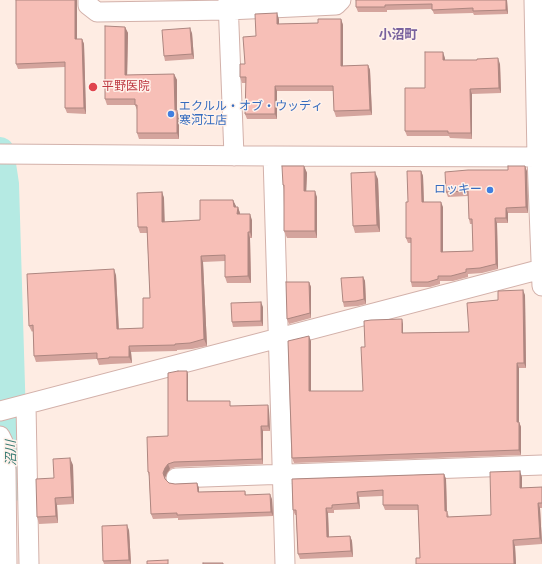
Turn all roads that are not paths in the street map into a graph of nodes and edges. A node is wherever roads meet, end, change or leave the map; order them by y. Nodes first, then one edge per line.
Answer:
1 (88, 0) edge
2 (341, 0) edge
3 (228, 5) edge
4 (537, 9) edge
5 (0, 154) edge
6 (234, 156) junction
7 (273, 156) junction
8 (540, 157) edge
9 (542, 275) edge
10 (278, 339) junction
11 (12, 408) edge
12 (0, 436) edge
13 (542, 465) edge
14 (282, 475) junction
15 (176, 478) dead end
16 (7, 564) edge
17 (29, 564) edge
18 (285, 564) edge

1 - 3 street
2 - 3 street
3 - 6 street
4 - 8 street
5 - 6 street
6 - 7 street
7 - 8 street
7 - 10 street
8 - 9 street
9 - 10 street
10 - 11 street
10 - 14 street
11 - 17 street
12 - 16 street
13 - 14 street
14 - 15 street
14 - 18 street

